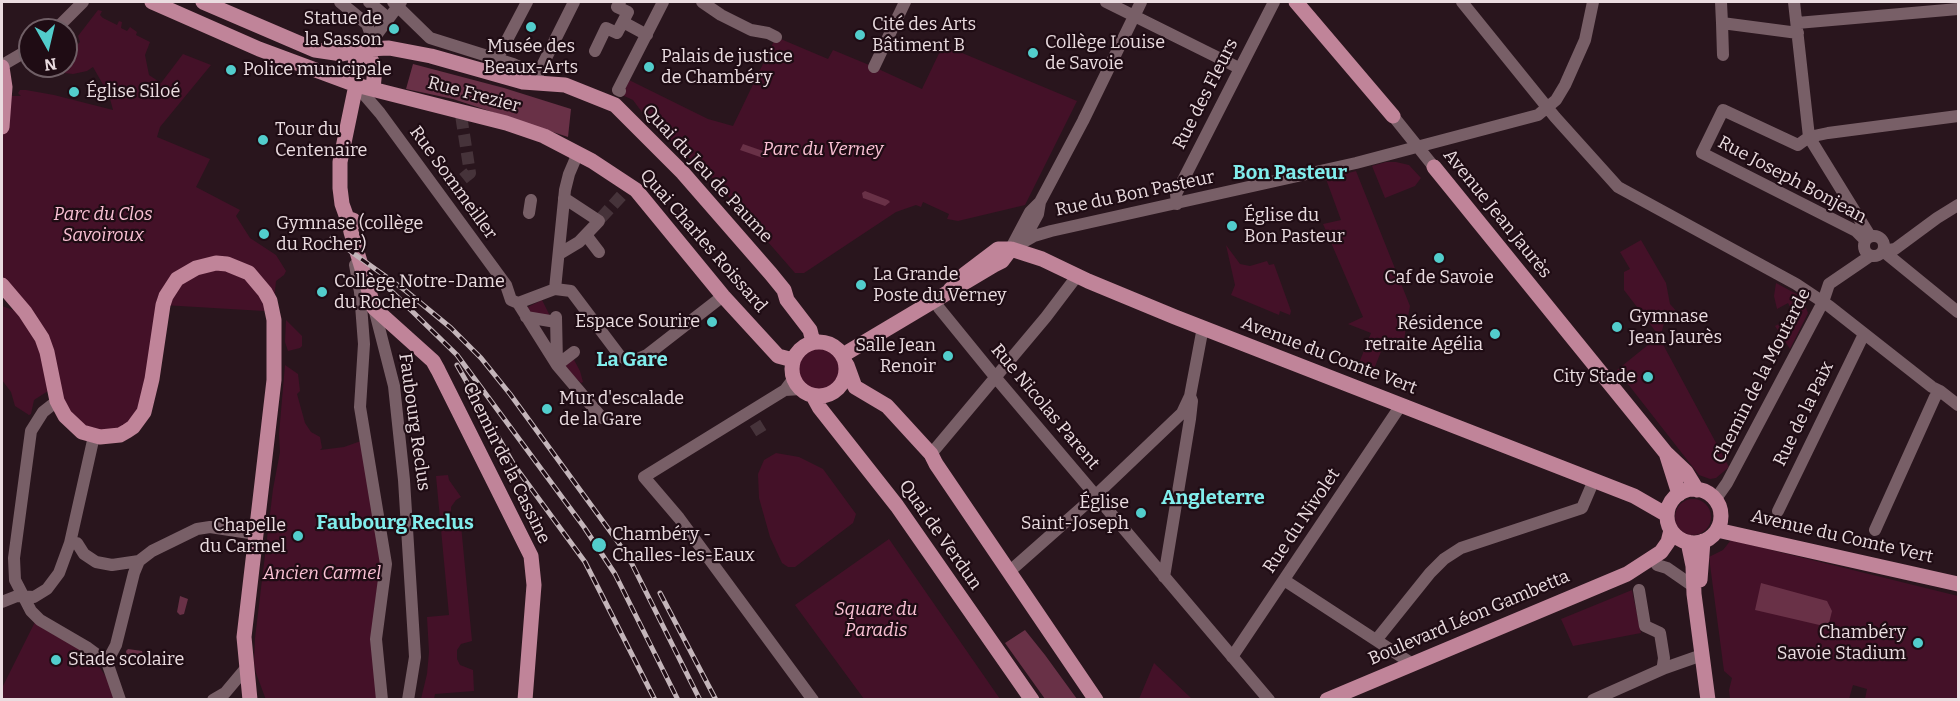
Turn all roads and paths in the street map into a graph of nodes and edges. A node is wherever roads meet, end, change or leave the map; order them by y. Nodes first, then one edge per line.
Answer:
1 (83, 2) edge
2 (152, 2) edge
3 (204, 2) edge
4 (340, 2) edge
5 (369, 2) edge
6 (527, 2) edge
7 (574, 2) edge
8 (620, 2) edge
9 (663, 2) edge
10 (702, 2) edge
11 (905, 2) edge
12 (1106, 2) edge
13 (1141, 2) edge
14 (1274, 2) edge
15 (1296, 2) edge
16 (1462, 2) edge
17 (1593, 2) edge
18 (1721, 2) edge
19 (1794, 2) edge
20 (397, 3) edge
21 (1959, 9) edge
22 (1134, 16) junction
23 (67, 18) edge
24 (388, 18) junction
25 (622, 22) junction
26 (1722, 23) junction
27 (1797, 28) junction
28 (647, 35) junction
29 (776, 37) dead end
30 (369, 43) junction
31 (595, 51) dead end
32 (1723, 55) dead end
33 (18, 56) edge
34 (497, 59) junction
35 (4, 65) edge
36 (874, 67) dead end
37 (1239, 68) junction
38 (534, 82) junction
39 (356, 85) junction
40 (620, 91) dead end
41 (369, 93) junction
42 (1548, 108) junction
43 (350, 115) junction
44 (1393, 116) joint
45 (1959, 116) edge
46 (2, 121) edge
47 (1809, 137) junction
48 (1419, 148) junction
49 (578, 153) junction
50 (1434, 167) joint
51 (564, 198) junction
52 (1177, 204) junction
53 (1959, 206) edge
54 (586, 235) junction
55 (1867, 245) junction
56 (1011, 249) junction
57 (1883, 251) junction
58 (599, 252) dead end
59 (559, 254) junction
60 (1077, 276) junction
61 (2, 285) edge
62 (555, 290) junction
63 (723, 296) junction
64 (368, 300) junction
65 (936, 300) junction
66 (1823, 302) junction
67 (518, 303) junction
68 (1959, 312) edge
69 (526, 317) junction
70 (1203, 327) junction
71 (1864, 334) junction
72 (813, 342) junction
73 (574, 352) dead end
74 (793, 360) junction
75 (845, 360) junction
76 (556, 365) junction
77 (996, 378) junction
78 (798, 388) junction
79 (1940, 391) junction
80 (1190, 396) junction
81 (57, 401) junction
82 (1401, 405) junction
83 (1959, 405) edge
84 (602, 418) dead end
85 (94, 436) junction
86 (1666, 453) junction
87 (931, 454) junction
88 (1594, 480) junction
89 (1697, 490) junction
90 (1096, 495) junction
91 (1715, 500) junction
92 (1673, 503) junction
93 (1778, 511) dead end
94 (1719, 525) junction
95 (1671, 530) junction
96 (1875, 530) dead end
97 (256, 534) junction
98 (1692, 542) junction
99 (70, 543) junction
100 (139, 561) junction
101 (1657, 565) junction
102 (1010, 572) junction
103 (1627, 574) junction
104 (1959, 576) edge
105 (1164, 577) junction
106 (1284, 580) junction
107 (1959, 584) edge
108 (1693, 585) junction
109 (1639, 590) dead end
110 (24, 597) junction
111 (2, 602) edge
112 (1699, 626) junction
113 (1377, 639) junction
114 (1702, 655) junction
115 (1232, 657) junction
116 (107, 662) junction
117 (1411, 663) junction
118 (1664, 665) dead end
119 (246, 668) junction
120 (120, 699) edge
121 (213, 699) edge
122 (250, 699) edge
123 (382, 699) edge
124 (408, 699) edge
125 (525, 699) edge
126 (813, 699) edge
127 (1032, 699) edge
128 (1096, 699) edge
129 (1269, 699) edge
130 (1327, 699) edge
131 (1593, 699) edge
132 (1708, 699) edge

1 - 23 street
2 - 39 main road, Rue Frezier
3 - 30 main road, Quai du Jeu de Paume
4 - 30 street
5 - 24 street
6 - 34 street
7 - 38 street
8 - 25 street
9 - 28 street
10 - 29 street
11 - 36 street
12 - 22 street
13 - 22 street
14 - 37 street, Rue des Fleurs
15 - 44 main road, Avenue Jean Jaurès
16 - 42 street
17 - 42 street
18 - 26 street
19 - 27 street
20 - 24 street
20 - 34 street
21 - 27 street
22 - 37 street
22 - 56 street
24 - 30 street
25 - 28 street
25 - 31 street
26 - 27 street
26 - 32 street
27 - 47 street
28 - 40 street
30 - 38 main road, Quai du Jeu de Paume
30 - 39 main road, Faubourg Reclus
30 - 41 main road
33 - 35 street
34 - 38 street
35 - 46 main road
37 - 52 street, Rue des Fleurs
38 - 72 main road, Quai du Jeu de Paume
39 - 41 main road, Rue Frezier
39 - 43 main road, Faubourg Reclus
41 - 43 main road, Faubourg Reclus
41 - 49 main road, Rue Frezier
41 - 67 street, Rue Sommeiller
42 - 48 street, Rue du Bon Pasteur
42 - 66 street
43 - 64 main road, Faubourg Reclus
44 - 48 street, Avenue Jean Jaurès
45 - 47 street
47 - 55 street
47 - 55 street, Rue Joseph Bonjean
48 - 50 street, Avenue Jean Jaurès
48 - 52 street, Rue du Bon Pasteur
49 - 51 street
49 - 63 main road, Quai Charles Roissard
50 - 86 main road, Avenue Jean Jaurès
51 - 54 street
51 - 59 street
52 - 56 street, Rue du Bon Pasteur
53 - 57 street
54 - 58 street
54 - 59 street
55 - 57 street
55 - 57 street
55 - 66 street, Chemin de la Moutarde
56 - 60 main road, Avenue du Comte Vert
56 - 65 main road
57 - 68 street
59 - 62 street
60 - 70 main road, Avenue du Comte Vert
60 - 77 street
61 - 81 main road
62 - 63 street
62 - 67 street
63 - 74 main road, Quai Charles Roissard
64 - 123 street
64 - 124 street, Faubourg Reclus
64 - 125 main road, Chemin de la Cassine
65 - 75 main road
65 - 77 street, Rue Nicolas Parent
66 - 71 street
66 - 91 street, Chemin de la Moutarde
67 - 69 street, Rue Sommeiller
69 - 76 street, Rue Sommeiller
69 - 76 street
70 - 80 street
70 - 82 main road, Avenue du Comte Vert
71 - 79 street
71 - 93 street, Rue de la Paix
72 - 74 main road
72 - 75 main road
73 - 76 street
74 - 78 main road
75 - 78 main road
75 - 87 main road
76 - 84 street, Rue Sommeiller
77 - 87 street
77 - 90 street, Rue Nicolas Parent
78 - 126 street
78 - 127 main road, Quai de Verdun
79 - 83 street
79 - 96 street
80 - 90 street
80 - 105 street
81 - 85 main road
81 - 110 street
82 - 88 main road, Avenue du Comte Vert
82 - 106 street, Rue du Nivolet
85 - 97 main road
85 - 99 street
86 - 89 main road, Avenue Jean Jaurès
86 - 92 main road, Avenue Jean Jaurès
87 - 102 main road
88 - 92 main road, Avenue du Comte Vert
88 - 113 street
89 - 91 main road
89 - 92 main road
90 - 102 street
90 - 105 street, Rue Nicolas Parent
91 - 94 main road
92 - 95 main road
94 - 98 main road
94 - 104 main road, Avenue du Comte Vert
94 - 107 main road, Avenue du Comte Vert
95 - 98 main road
95 - 103 main road, Boulevard Léon Gambetta
97 - 100 street
97 - 119 main road
98 - 101 main road, Boulevard Léon Gambetta
98 - 108 main road
98 - 112 main road
99 - 100 street
99 - 110 street
100 - 116 street
101 - 103 main road, Boulevard Léon Gambetta
101 - 108 street
102 - 128 main road
103 - 117 main road, Boulevard Léon Gambetta
105 - 115 street, Rue Nicolas Parent
106 - 113 street
106 - 115 street, Rue du Nivolet
108 - 112 main road
109 - 118 street
110 - 111 street
110 - 116 street
112 - 114 main road
113 - 117 street
114 - 131 street
114 - 132 main road
115 - 129 street, Rue Nicolas Parent
116 - 120 street
117 - 130 main road, Boulevard Léon Gambetta
119 - 121 street
119 - 122 main road

